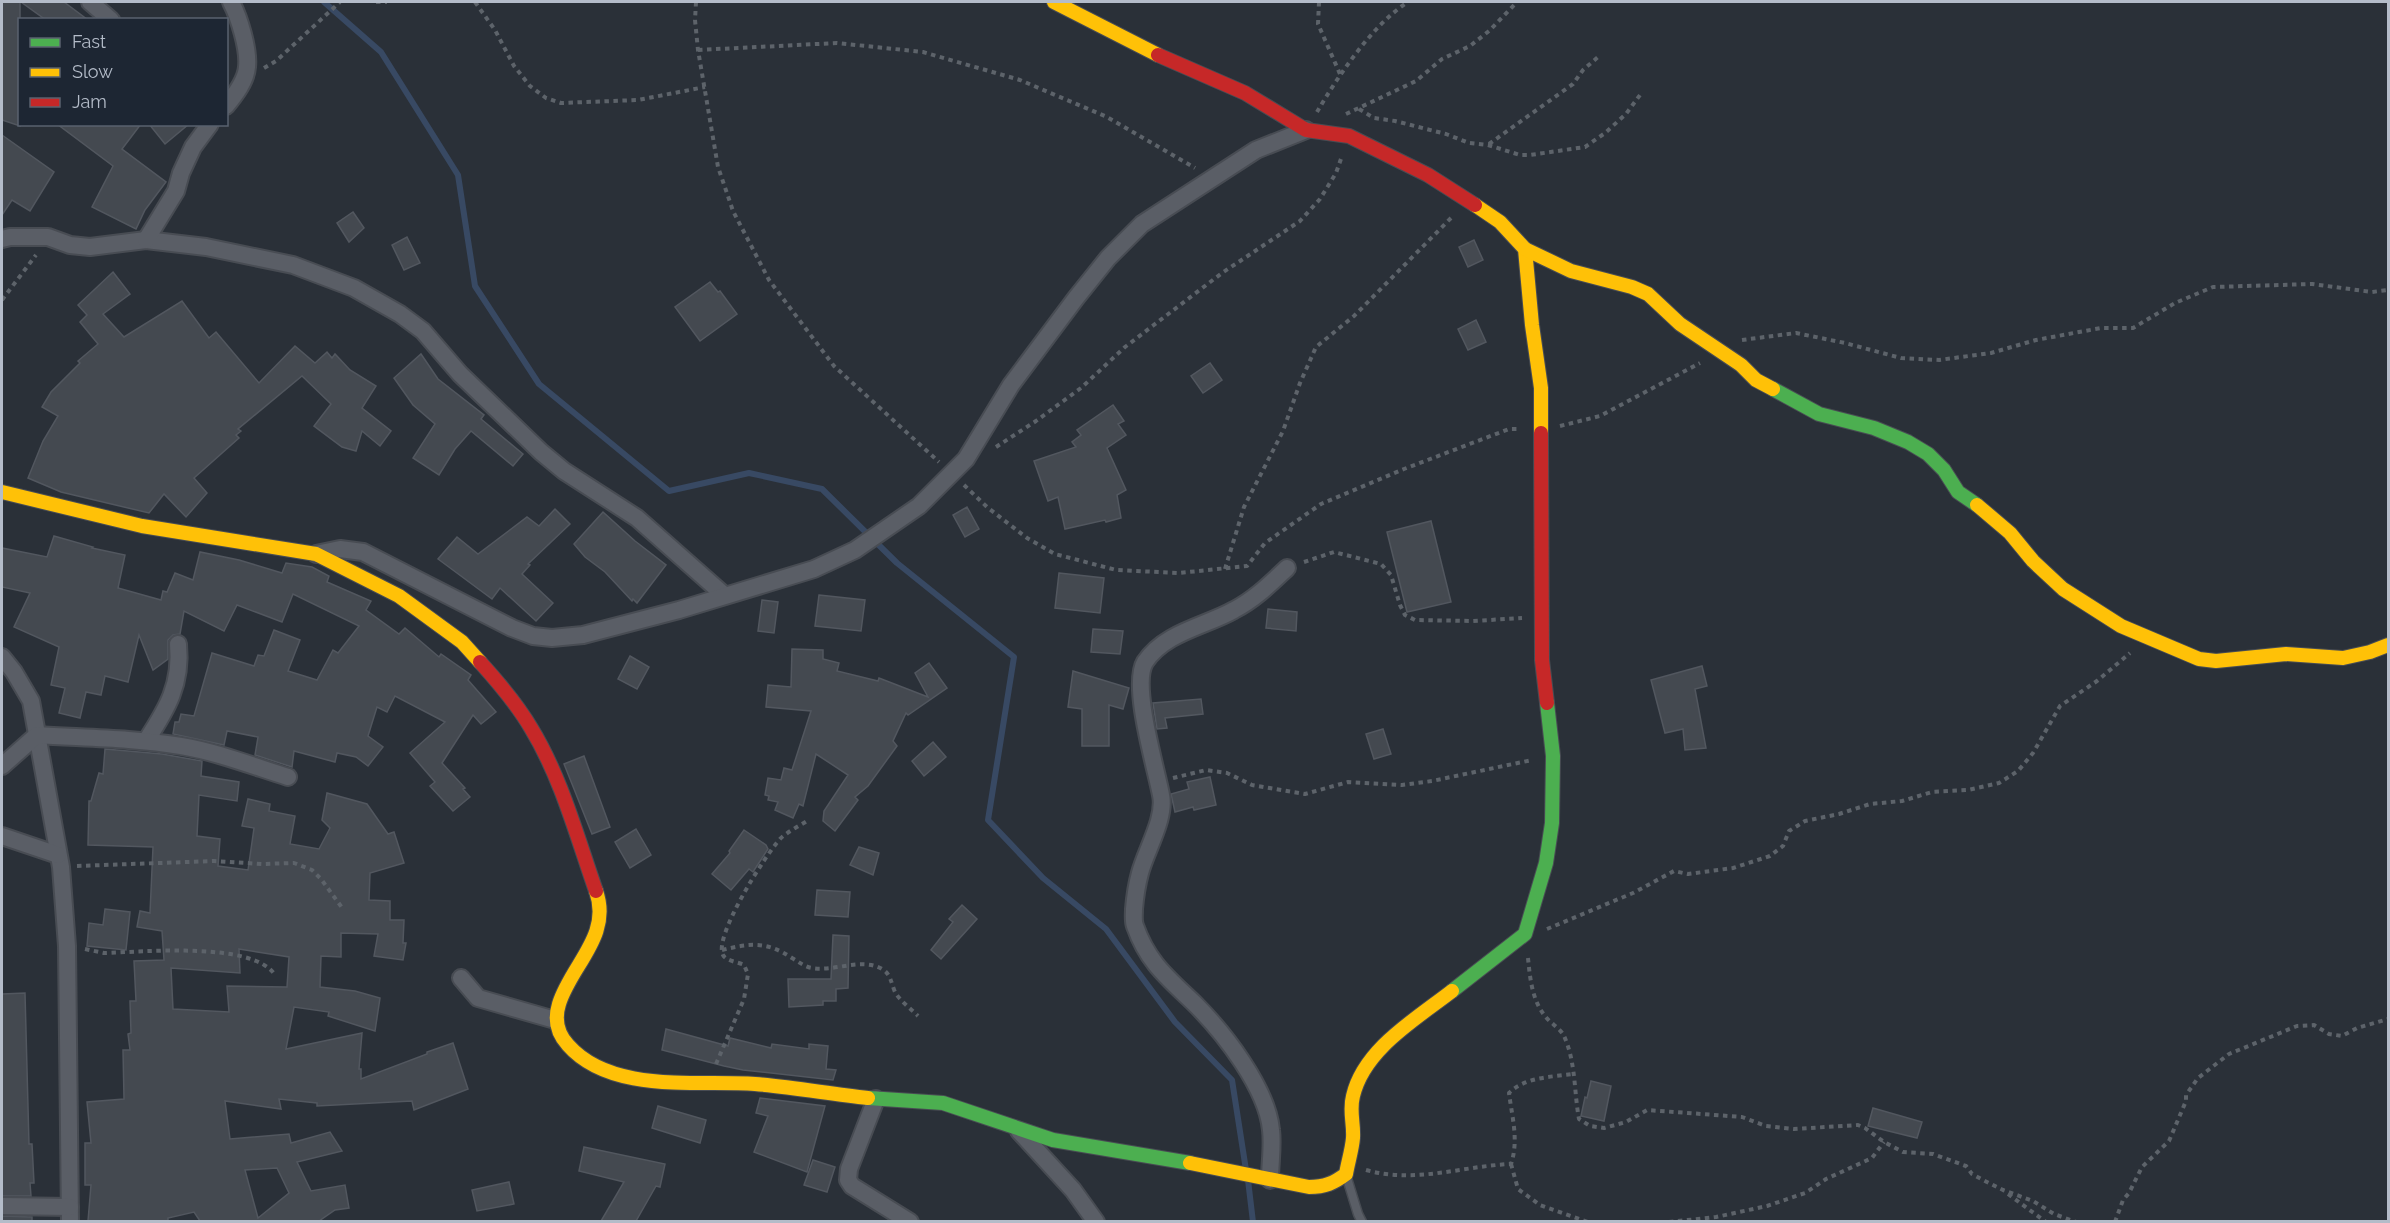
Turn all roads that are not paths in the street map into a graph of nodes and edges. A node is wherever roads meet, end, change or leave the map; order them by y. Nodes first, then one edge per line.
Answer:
1 (90, 2) edge
2 (231, 2) edge
3 (1054, 2) edge
4 (109, 18) edge
5 (228, 104) edge
6 (201, 128) edge
7 (1306, 130) junction
8 (2, 239) edge
9 (146, 240) junction
10 (1525, 249) junction
11 (2, 492) edge
12 (316, 555) junction
13 (1287, 568) road end
14 (724, 595) junction
15 (178, 644) dead end
16 (2388, 645) edge
17 (2, 657) edge
18 (37, 735) junction
19 (146, 741) junction
20 (2, 766) edge
21 (288, 777) dead end
22 (2, 836) edge
23 (59, 861) junction
24 (461, 978) dead end
25 (555, 1020) junction
26 (876, 1099) junction
27 (1018, 1131) junction
28 (1347, 1170) junction
29 (1265, 1179) junction
30 (2, 1206) edge
31 (70, 1214) edge
32 (910, 1221) edge
33 (1096, 1221) edge
34 (1362, 1221) edge

1 - 4 street
2 - 5 street
3 - 7 street
6 - 9 street
7 - 10 street
7 - 14 street
8 - 9 street
9 - 14 street
10 - 16 street
10 - 28 street
11 - 12 street
12 - 14 street
12 - 25 street
13 - 29 street
15 - 19 street
17 - 18 street
18 - 19 street
18 - 20 street
18 - 23 street
19 - 21 street
22 - 23 street
23 - 31 street
24 - 25 street
25 - 26 street
26 - 27 street
26 - 32 street
27 - 29 street
27 - 33 street
28 - 29 street
28 - 34 lane
30 - 31 street

